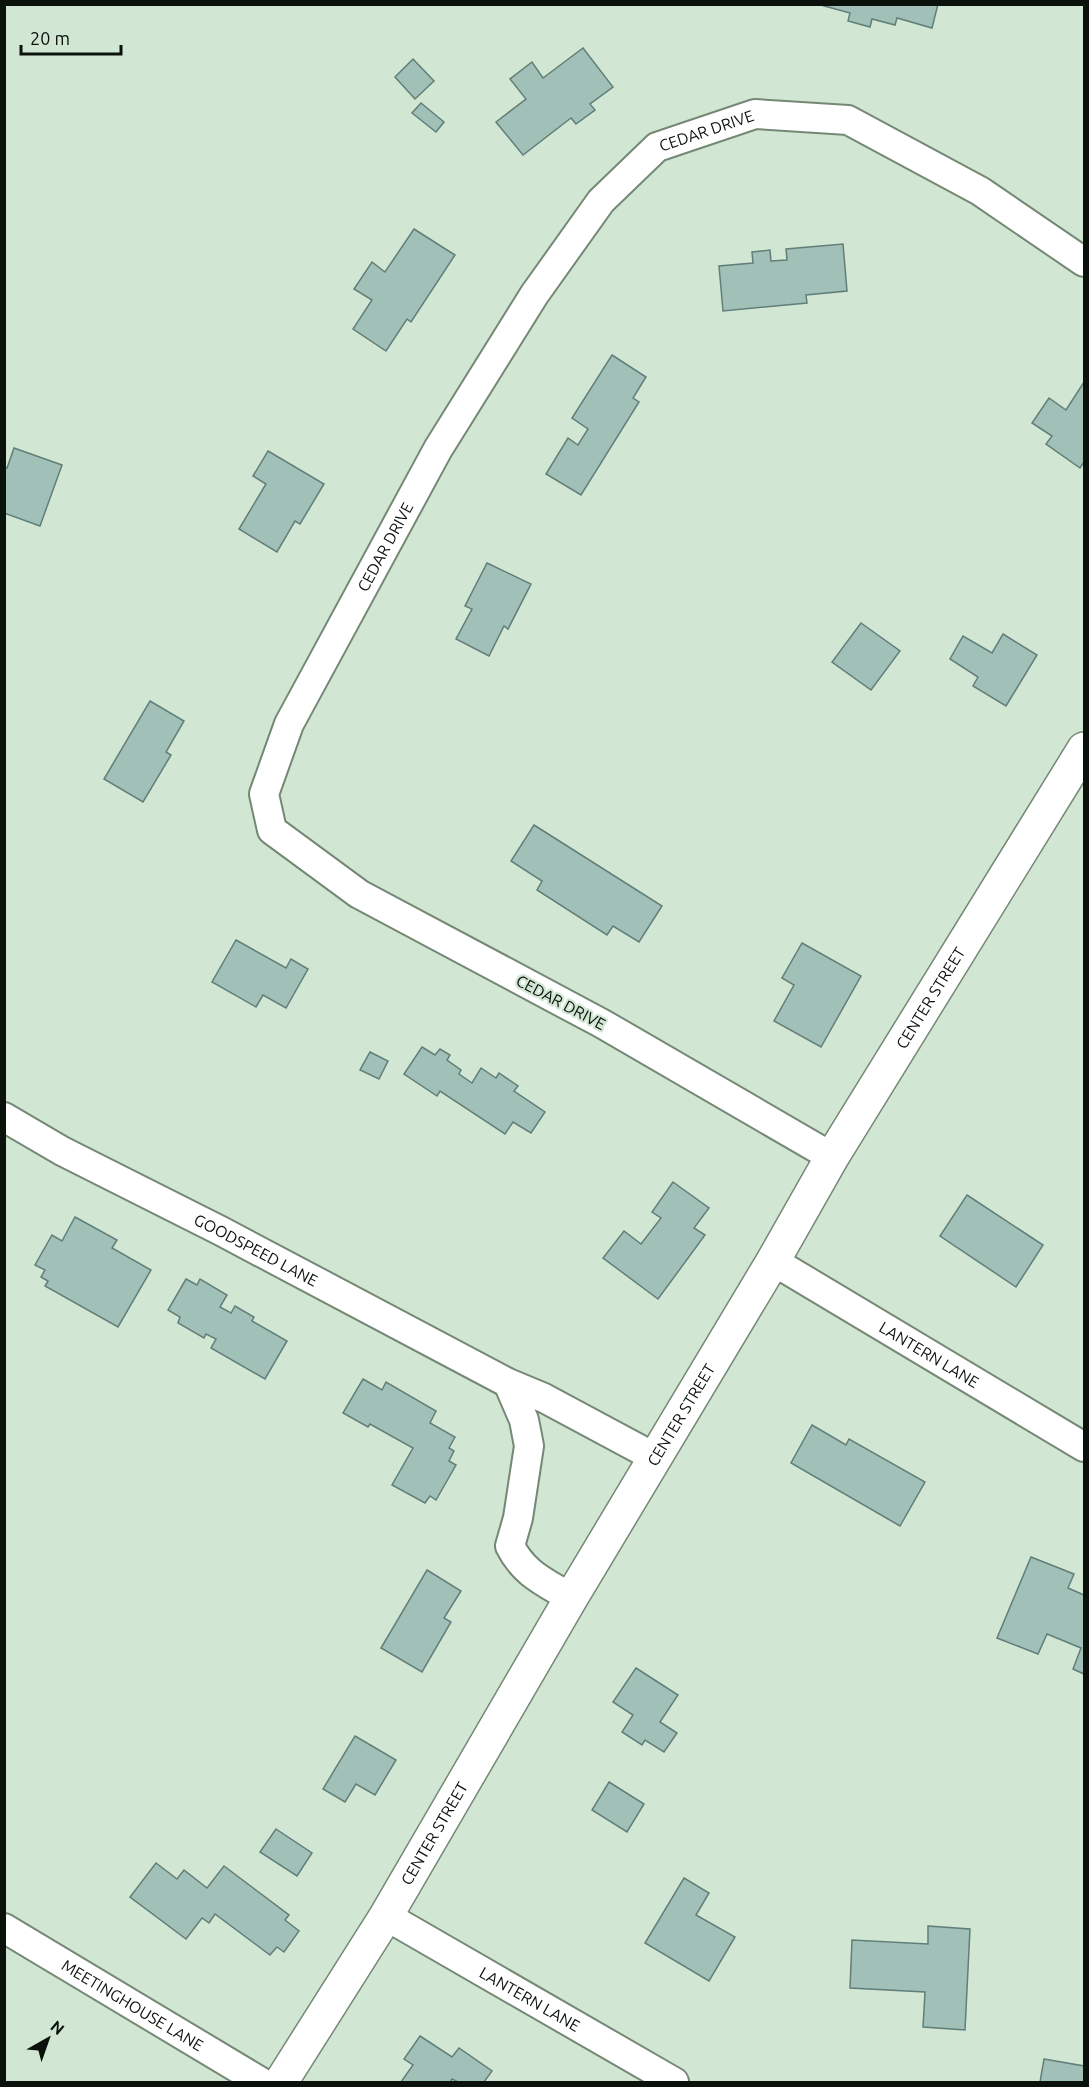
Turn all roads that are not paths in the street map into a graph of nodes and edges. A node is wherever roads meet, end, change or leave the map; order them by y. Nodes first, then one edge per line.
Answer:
1 (1084, 262) edge
2 (1084, 749) edge
3 (4, 1117) edge
4 (832, 1157) junction
5 (772, 1261) junction
6 (508, 1383) junction
7 (1084, 1448) edge
8 (654, 1457) junction
9 (571, 1598) junction
10 (386, 1916) junction
11 (4, 1928) edge
12 (261, 2082) edge
13 (281, 2082) edge
14 (674, 2082) edge

1 - 4 street, CEDAR DRIVE
2 - 4 main road, CENTER STREET
3 - 6 street, GOODSPEED LANE
4 - 5 main road, CENTER STREET
5 - 7 street, LANTERN LANE
5 - 8 main road, CENTER STREET
6 - 8 street, GOODSPEED LANE
6 - 9 street
8 - 9 main road, CENTER STREET
9 - 10 main road, CENTER STREET
10 - 13 main road, CENTER STREET
10 - 14 street, LANTERN LANE
11 - 12 street, MEETINGHOUSE LANE

